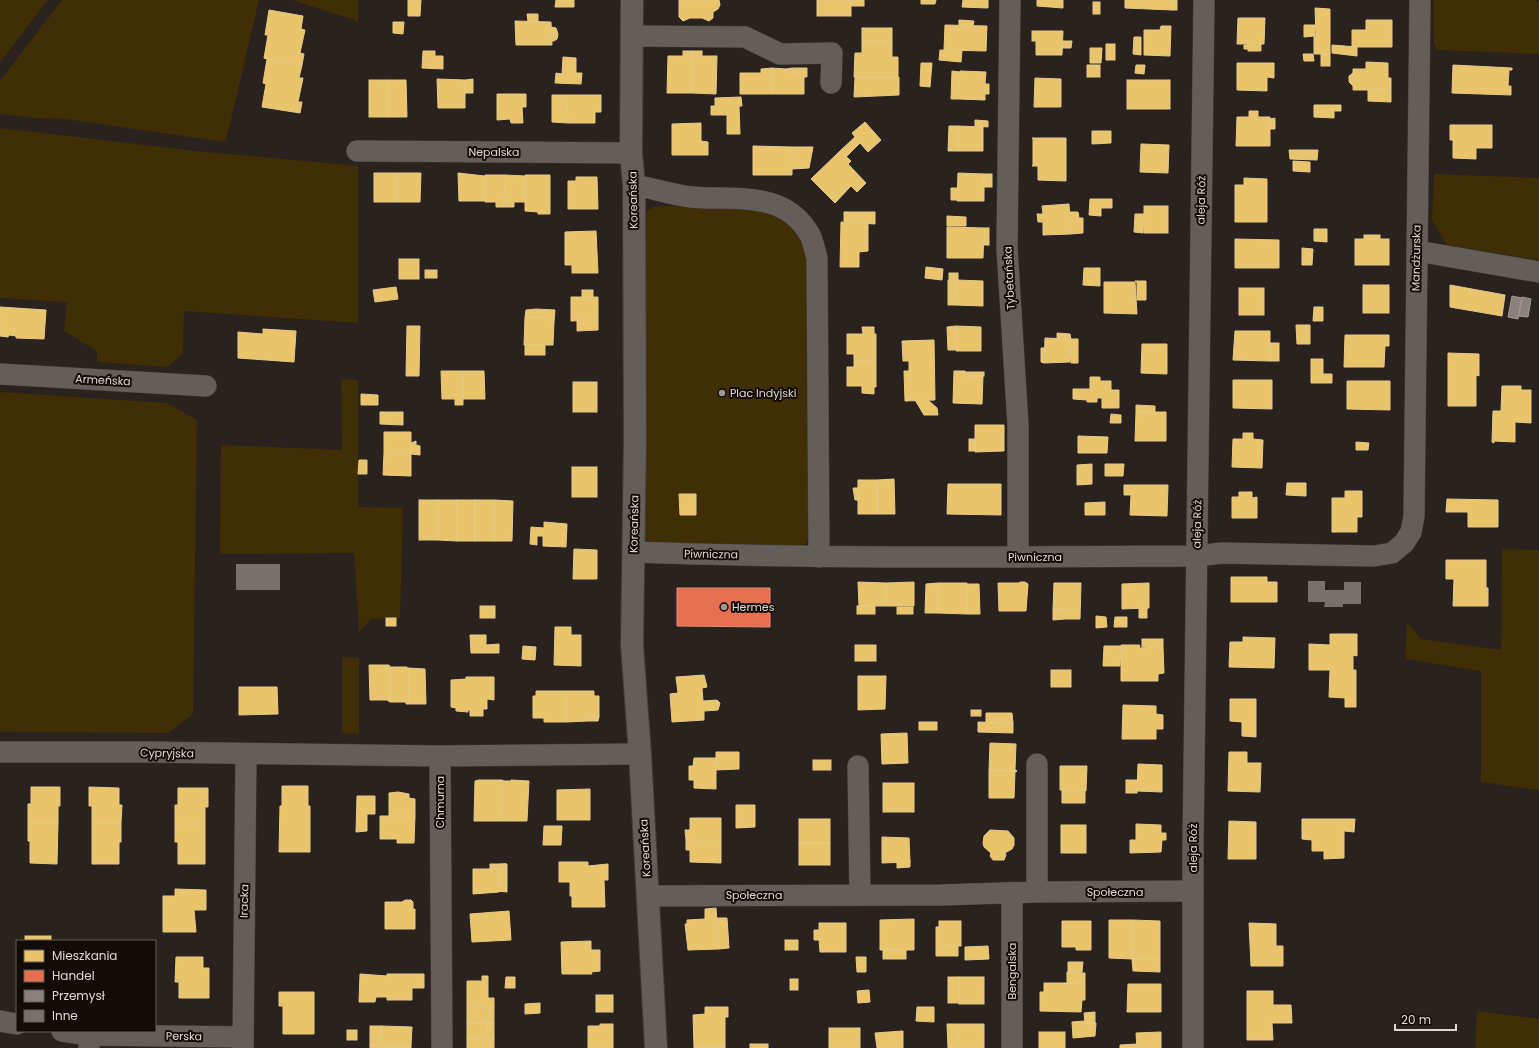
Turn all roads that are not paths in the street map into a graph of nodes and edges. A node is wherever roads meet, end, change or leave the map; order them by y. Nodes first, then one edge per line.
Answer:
1 (632, 0) edge
2 (1010, 0) edge
3 (1204, 0) edge
4 (1420, 0) edge
5 (632, 36) junction
6 (831, 84) dead end
7 (356, 152) dead end
8 (632, 153) junction
9 (634, 185) junction
10 (1417, 251) junction
11 (1539, 272) edge
12 (0, 374) edge
13 (206, 386) dead end
14 (1414, 516) joint
15 (633, 552) junction
16 (819, 556) junction
17 (1197, 556) junction
18 (1018, 557) junction
19 (0, 752) edge
20 (246, 754) junction
21 (640, 754) junction
22 (440, 756) junction
23 (1037, 764) dead end
24 (858, 766) dead end
25 (1193, 891) junction
26 (1037, 892) junction
27 (1012, 894) junction
28 (860, 895) junction
29 (648, 896) junction
30 (0, 1021) edge
31 (16, 1024) edge
32 (64, 1032) edge
33 (89, 1042) edge
34 (243, 1042) edge
35 (442, 1048) edge
36 (656, 1048) edge
37 (1012, 1048) edge
38 (1193, 1048) edge

1 - 5 street, Koreańska
2 - 18 street, Tybetańska
3 - 17 street, aleja Róż
4 - 10 street, Mandżurska
5 - 6 street
5 - 8 street, Koreańska
7 - 8 street, Nepalska
8 - 9 street, Koreańska
9 - 15 street, Koreańska
9 - 16 street
10 - 11 street
10 - 14 street, Mandżurska
12 - 13 street, Armeńska
14 - 17 street, Piwniczna
15 - 16 street, Piwniczna
15 - 21 street, Koreańska
16 - 18 street, Piwniczna
17 - 18 street, Piwniczna
17 - 25 street, aleja Róż
19 - 20 street, Cypryjska
20 - 22 street, Cypryjska
20 - 34 street, Iracka
21 - 22 street
21 - 29 street, Koreańska
22 - 35 street, Chmurna
23 - 26 street
24 - 28 street
25 - 26 street, Społeczna
25 - 38 street, aleja Róż
26 - 27 street, Społeczna
27 - 28 street, Społeczna
27 - 37 street, Bengalska
28 - 29 street, Społeczna
29 - 36 street, Koreańska
30 - 31 street
32 - 33 street, Perska
33 - 34 street, Perska

